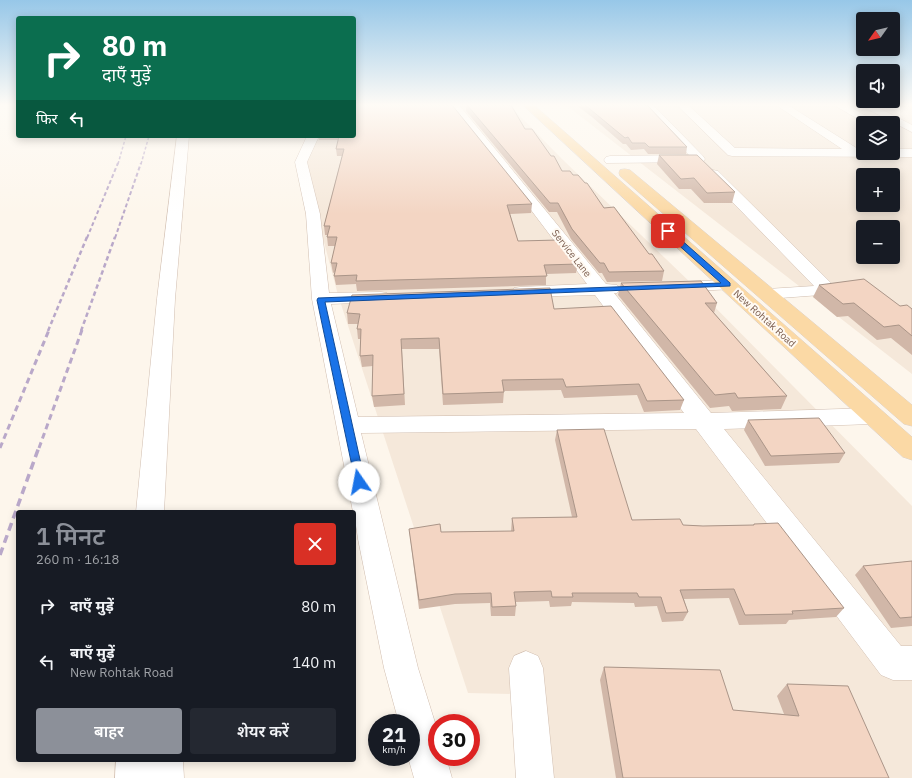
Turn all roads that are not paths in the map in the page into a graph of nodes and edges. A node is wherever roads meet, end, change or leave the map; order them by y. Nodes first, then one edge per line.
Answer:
1 (182, 141) edge
2 (311, 141) edge
3 (483, 141) edge
4 (568, 141) edge
5 (588, 141) edge
6 (681, 141) edge
7 (721, 141) edge
8 (838, 141) edge
9 (856, 153) joint
10 (900, 153) edge
11 (912, 153) edge
12 (698, 159) junction
13 (610, 160) junction
14 (727, 285) junction
15 (656, 287) edge
16 (624, 289) edge
17 (600, 290) junction
18 (505, 293) edge
19 (767, 294) junction
20 (401, 297) edge
21 (321, 300) junction
22 (909, 413) edge
23 (873, 416) junction
24 (703, 420) junction
25 (347, 425) junction
26 (912, 451) edge
27 (150, 510) edge
28 (912, 663) edge
29 (526, 668) dead end
30 (135, 762) edge
31 (164, 762) edge
32 (134, 778) edge
33 (165, 778) edge
34 (434, 778) edge
35 (535, 778) edge

1 - 27 street
2 - 21 street
3 - 17 street, Service Lane
4 - 14 main road, New Rohtak Road
5 - 13 main road, New Rohtak Road
6 - 12 street
7 - 9 street
8 - 9 street
10 - 11 street
12 - 13 street
12 - 19 street
13 - 19 main road, New Rohtak Road
14 - 15 street
14 - 23 main road, New Rohtak Road
16 - 17 street
17 - 18 street
17 - 24 street, Service Lane
19 - 22 main road, New Rohtak Road
20 - 21 street
21 - 25 street
23 - 24 street
23 - 26 main road, New Rohtak Road
24 - 25 street
24 - 28 street, Service Lane
25 - 34 street
29 - 35 street
30 - 32 street
31 - 33 street

